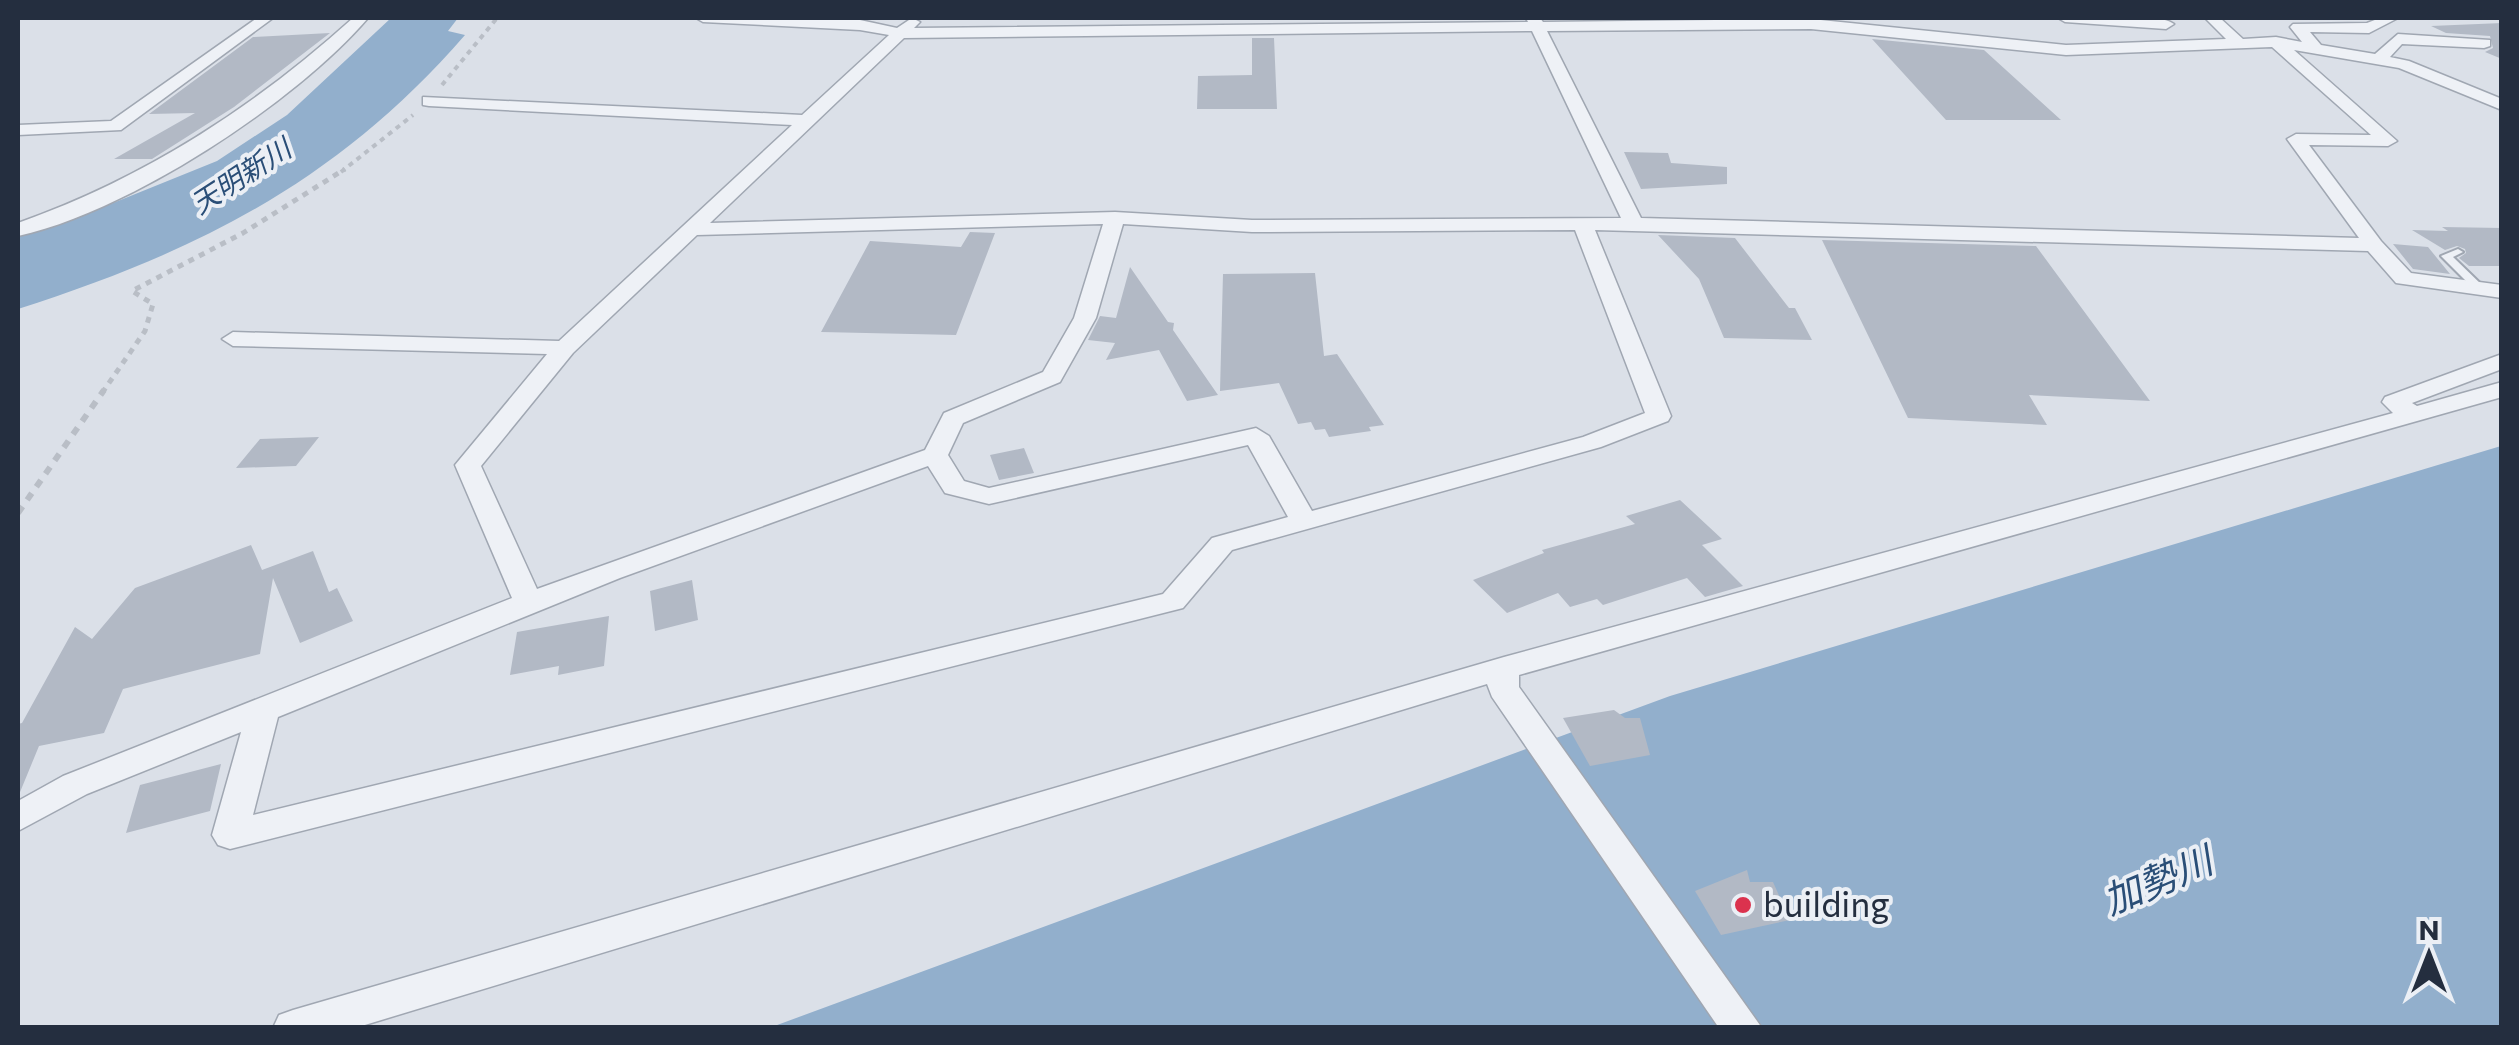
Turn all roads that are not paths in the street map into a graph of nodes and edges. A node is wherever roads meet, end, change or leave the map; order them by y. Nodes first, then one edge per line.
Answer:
1 (266, 18) edge
2 (361, 18) edge
3 (703, 18) edge
4 (916, 18) edge
5 (2212, 18) edge
6 (2391, 18) edge
7 (2072, 19) edge
8 (2164, 20) edge
9 (1535, 21) edge
10 (1856, 23) edge
11 (2374, 26) junction
12 (902, 32) junction
13 (2398, 38) junction
14 (2236, 41) junction
15 (2276, 42) junction
16 (2484, 42) dead end
17 (2066, 50) junction
18 (2318, 51) junction
19 (2379, 59) junction
20 (429, 101) road end
21 (2502, 104) edge
22 (809, 121) junction
23 (18, 130) edge
24 (1116, 218) junction
25 (1634, 224) junction
26 (1583, 225) junction
27 (694, 229) junction
28 (18, 230) edge
29 (2374, 245) junction
30 (2458, 252) dead end
31 (2491, 290) edge
32 (233, 340) dead end
33 (565, 348) junction
34 (2502, 360) edge
35 (2502, 389) edge
36 (2413, 415) junction
37 (935, 455) junction
38 (1304, 522) junction
39 (530, 602) junction
40 (1504, 678) junction
41 (263, 711) junction
42 (18, 818) edge
43 (293, 1028) edge
44 (1742, 1028) edge

1 - 23 street
2 - 28 street
3 - 12 street
4 - 12 street
5 - 14 street
6 - 11 street
7 - 8 street
7 - 17 street
8 - 14 street
9 - 10 street
9 - 12 street
9 - 25 street
10 - 17 street
11 - 13 street
11 - 18 street
12 - 22 street
13 - 16 street
13 - 19 street
14 - 15 street
14 - 17 street
15 - 18 street
15 - 29 street
18 - 19 street
19 - 21 street
20 - 22 street
22 - 27 street
24 - 26 street
24 - 27 street
24 - 37 street
25 - 26 street
25 - 29 street
26 - 38 street
27 - 33 street
29 - 31 street
30 - 31 lane
32 - 33 street
33 - 39 street
34 - 36 street
35 - 36 street
36 - 40 street
37 - 38 street
37 - 39 street
38 - 41 street
39 - 41 street
40 - 43 street
40 - 44 street
41 - 42 street

